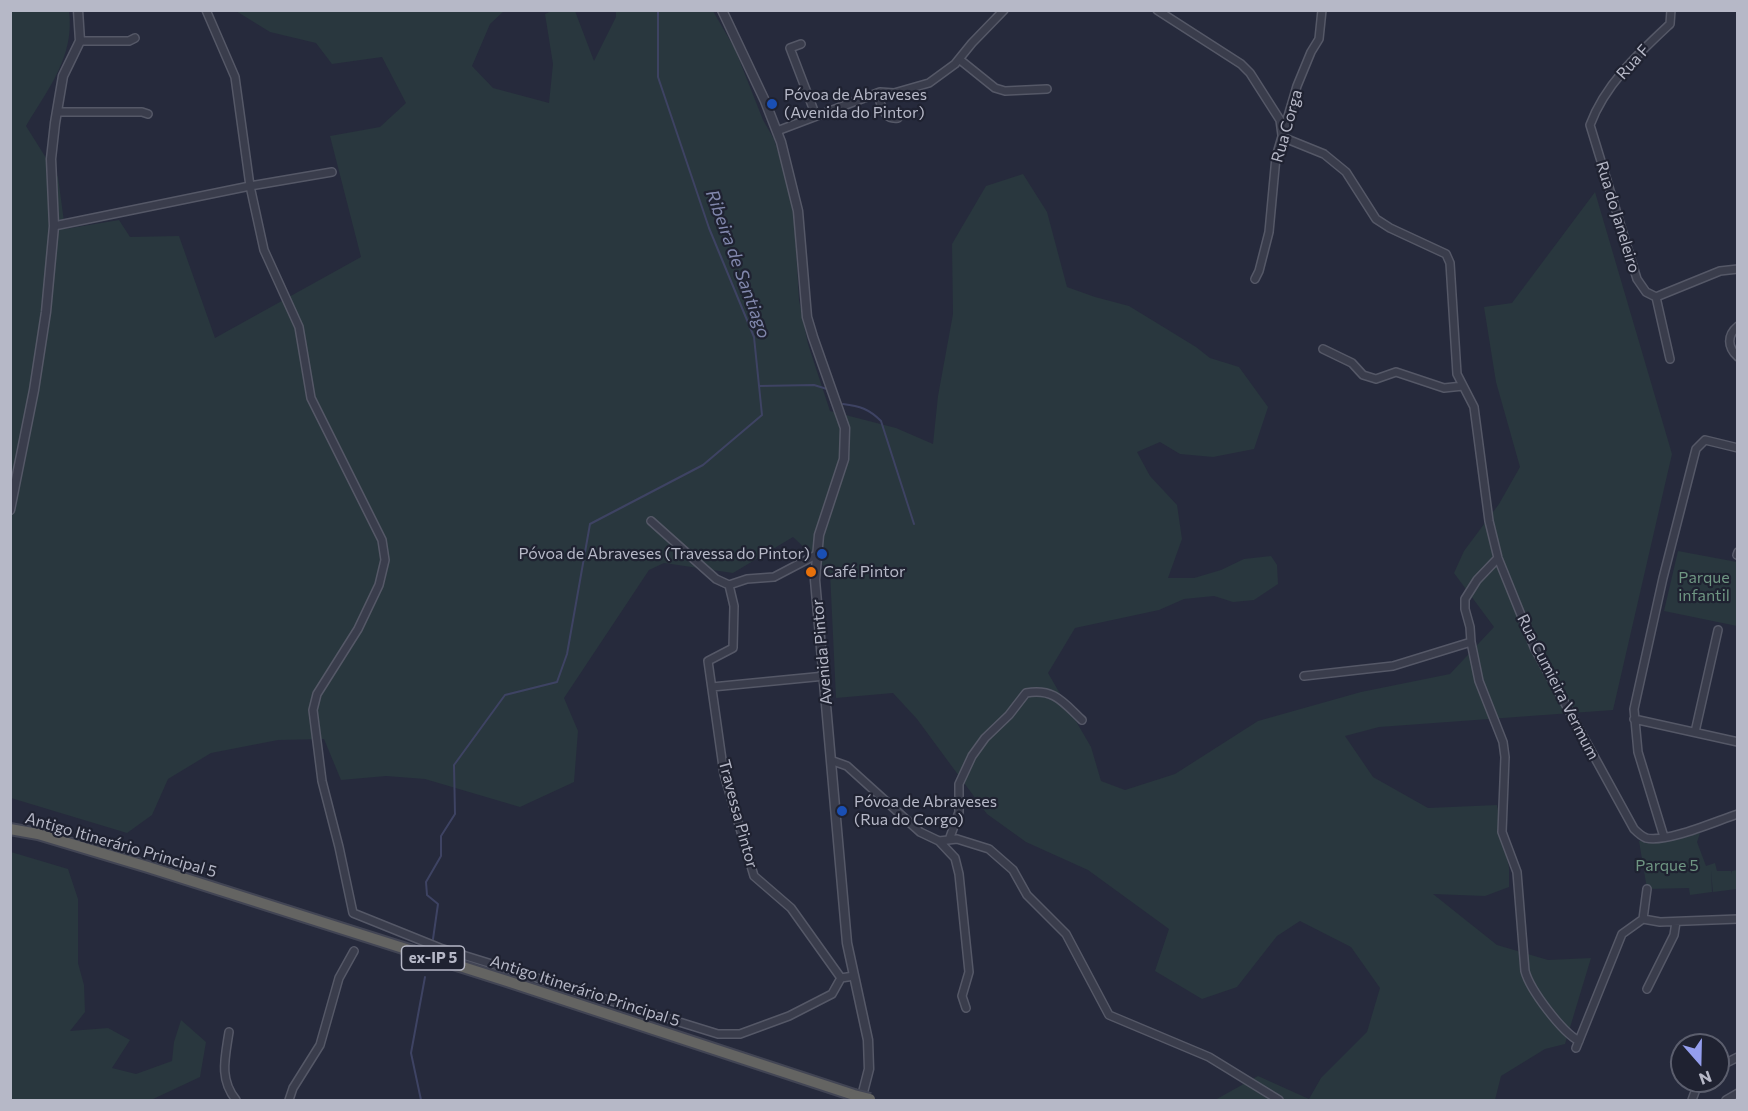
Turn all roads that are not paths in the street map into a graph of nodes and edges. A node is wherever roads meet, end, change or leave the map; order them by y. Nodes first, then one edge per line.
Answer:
1 (78, 10) edge
2 (206, 10) edge
3 (722, 10) edge
4 (1004, 10) edge
5 (1157, 10) edge
6 (1322, 10) edge
7 (1671, 10) edge
8 (135, 38) dead end
9 (80, 41) junction
10 (801, 44) dead end
11 (959, 59) junction
12 (1047, 88) dead end
13 (877, 93) junction
14 (57, 112) junction
15 (147, 114) dead end
16 (1593, 115) joint
17 (816, 116) junction
18 (898, 118) dead end
19 (777, 131) junction
20 (1282, 137) junction
21 (332, 172) dead end
22 (250, 186) junction
23 (54, 226) junction
24 (1737, 269) edge
25 (1255, 279) dead end
26 (1656, 297) junction
27 (1737, 326) edge
28 (1323, 349) dead end
29 (1737, 357) edge
30 (1670, 359) dead end
31 (1463, 386) junction
32 (1737, 448) edge
33 (10, 510) edge
34 (651, 520) dead end
35 (816, 555) junction
36 (1498, 558) junction
37 (729, 585) junction
38 (1718, 630) dead end
39 (1471, 642) junction
40 (825, 676) junction
41 (1304, 676) dead end
42 (712, 687) junction
43 (1634, 719) junction
44 (1082, 720) dead end
45 (1695, 732) junction
46 (1737, 742) edge
47 (832, 761) junction
48 (1737, 814) edge
49 (10, 829) edge
50 (1664, 837) junction
51 (949, 840) junction
52 (939, 841) junction
53 (1647, 889) dead end
54 (1643, 919) junction
55 (1737, 919) edge
56 (1676, 922) junction
57 (354, 951) dead end
58 (854, 976) junction
59 (841, 978) junction
60 (1647, 989) dead end
61 (966, 1008) dead end
62 (229, 1032) dead end
63 (1737, 1093) edge
64 (865, 1099) edge
65 (236, 1101) edge
66 (290, 1101) edge
67 (1279, 1101) edge
68 (1726, 1101) edge

1 - 9 street
2 - 22 street
3 - 19 street, Avenida Pintor
4 - 11 street
5 - 20 street
6 - 20 street, Rua Corga
7 - 16 street, Rua F
8 - 9 street
9 - 14 street
10 - 17 street
11 - 12 street
11 - 13 street
13 - 17 street
13 - 18 street
14 - 15 street
14 - 23 street
16 - 26 street, Rua do Janeleiro
17 - 19 street
19 - 35 street, Avenida Pintor
20 - 25 street, Rua Corga
20 - 31 street, Rua Cumieira Vermum
21 - 22 street
22 - 23 street
22 - 59 street
23 - 33 street
24 - 26 street
26 - 30 street
27 - 29 street
28 - 31 street
31 - 36 street, Rua Cumieira Vermum
32 - 43 street
34 - 37 street
35 - 37 street
35 - 40 street, Avenida Pintor
36 - 39 street
36 - 50 street, Rua Cumieira Vermum
37 - 42 street, Travessa Pintor
38 - 45 street
39 - 41 street
39 - 54 street
40 - 42 street
40 - 47 street, Avenida Pintor
42 - 59 street, Travessa Pintor
43 - 45 street
43 - 50 street
44 - 51 street
45 - 46 street
47 - 52 street
47 - 58 street, Avenida Pintor
48 - 50 street
49 - 64 highway, Antigo Itinerário Principal 5 / ex-IP 5
51 - 52 street
51 - 67 street
52 - 61 street
53 - 54 street
54 - 56 street
55 - 56 street
56 - 60 street
57 - 66 street
58 - 59 street
58 - 64 street, Avenida Pintor
62 - 65 street
63 - 68 street

